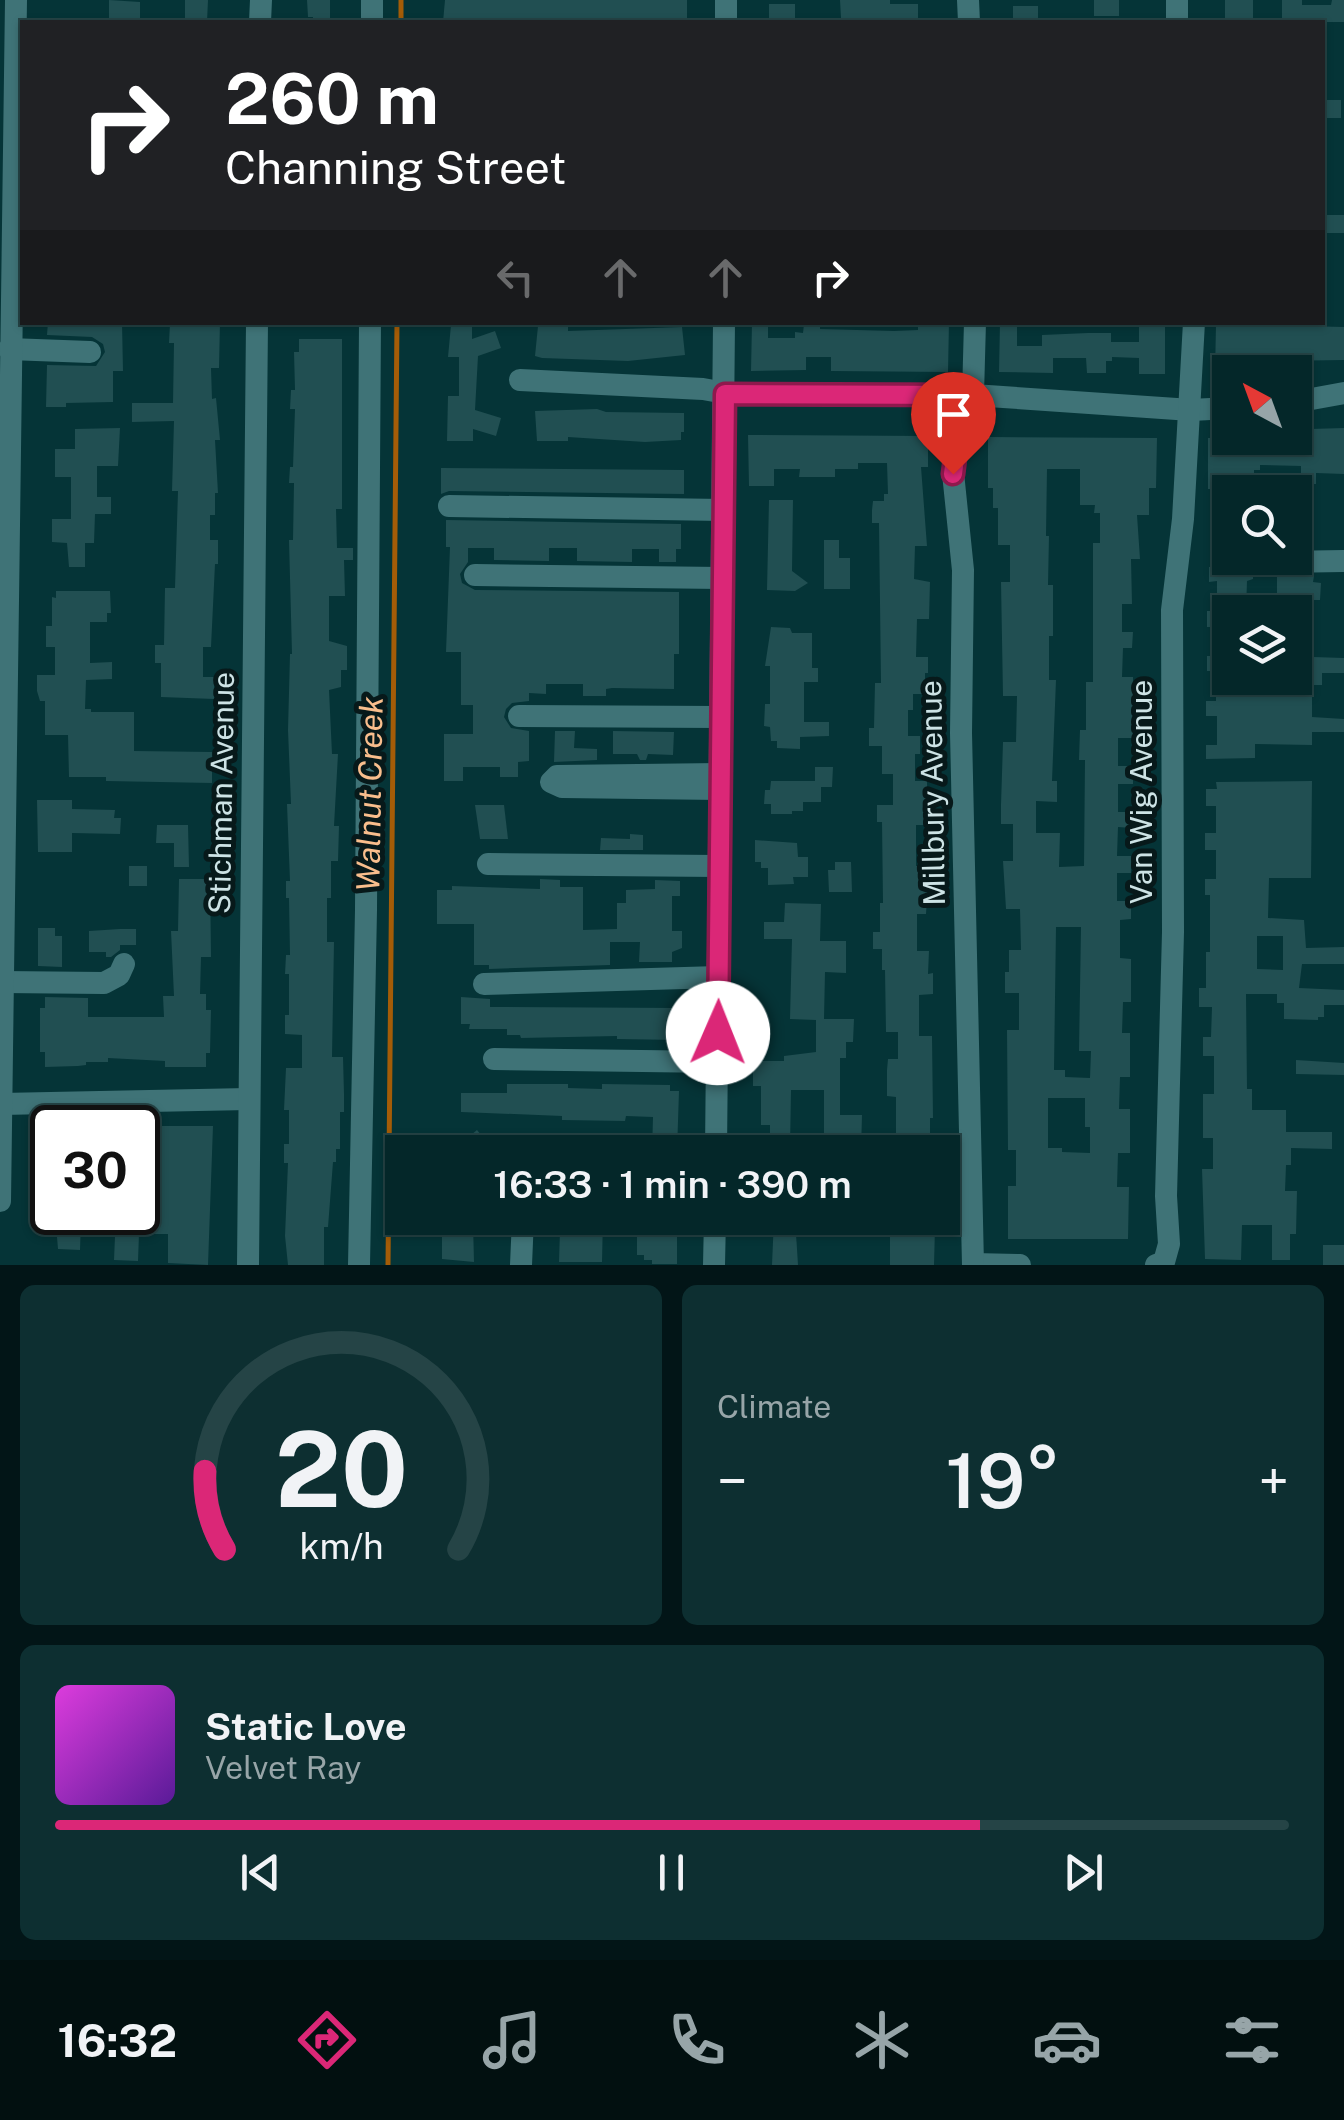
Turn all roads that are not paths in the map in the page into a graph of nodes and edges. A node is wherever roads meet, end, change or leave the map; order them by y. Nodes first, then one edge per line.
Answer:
1 (16, 0) edge
2 (18, 106) edge
3 (5, 312) edge
4 (257, 325) edge
5 (370, 325) edge
6 (724, 325) edge
7 (974, 325) edge
8 (1194, 325) edge
9 (90, 352) dead end
10 (6, 353) edge
11 (520, 380) dead end
12 (1344, 393) edge
13 (725, 394) junction
14 (972, 395) junction
15 (1312, 399) edge
16 (1212, 409) edge
17 (1191, 410) junction
18 (4, 498) edge
19 (449, 506) dead end
20 (723, 510) junction
21 (1344, 561) edge
22 (1312, 562) edge
23 (475, 575) dead end
24 (722, 578) junction
25 (519, 716) dead end
26 (720, 717) junction
27 (719, 782) junction
28 (488, 864) dead end
29 (719, 866) junction
30 (124, 964) dead end
31 (718, 976) junction
32 (2, 982) edge
33 (484, 984) dead end
34 (494, 1059) dead end
35 (718, 1062) junction
36 (248, 1099) junction
37 (1, 1104) edge
38 (716, 1135) edge
39 (0, 1201) edge
40 (522, 1235) edge
41 (715, 1235) edge
42 (1160, 1263) edge
43 (973, 1264) edge
44 (248, 1265) edge
45 (359, 1265) edge
46 (521, 1265) edge
47 (714, 1265) edge
48 (1020, 1265) edge

1 - 2 street
2 - 3 street
3 - 10 street
4 - 36 street, Stichman Avenue
5 - 45 street
6 - 13 street
7 - 14 street, Millbury Avenue
8 - 17 street, Van Wig Avenue
9 - 10 street
10 - 18 street
11 - 13 street
12 - 15 street
13 - 14 street
13 - 20 street
14 - 17 street
14 - 43 street, Millbury Avenue
16 - 17 street
17 - 42 street, Van Wig Avenue
18 - 32 street
19 - 20 street
20 - 24 street
21 - 22 street
23 - 24 street
24 - 26 street
25 - 26 street
26 - 27 street
27 - 27 street
27 - 29 street
28 - 29 street
29 - 31 street
30 - 32 street
31 - 33 street
31 - 35 street
32 - 37 street
34 - 35 street
35 - 38 street
36 - 37 street
36 - 44 street, Stichman Avenue
37 - 39 street
40 - 46 street
41 - 47 street
43 - 48 street

